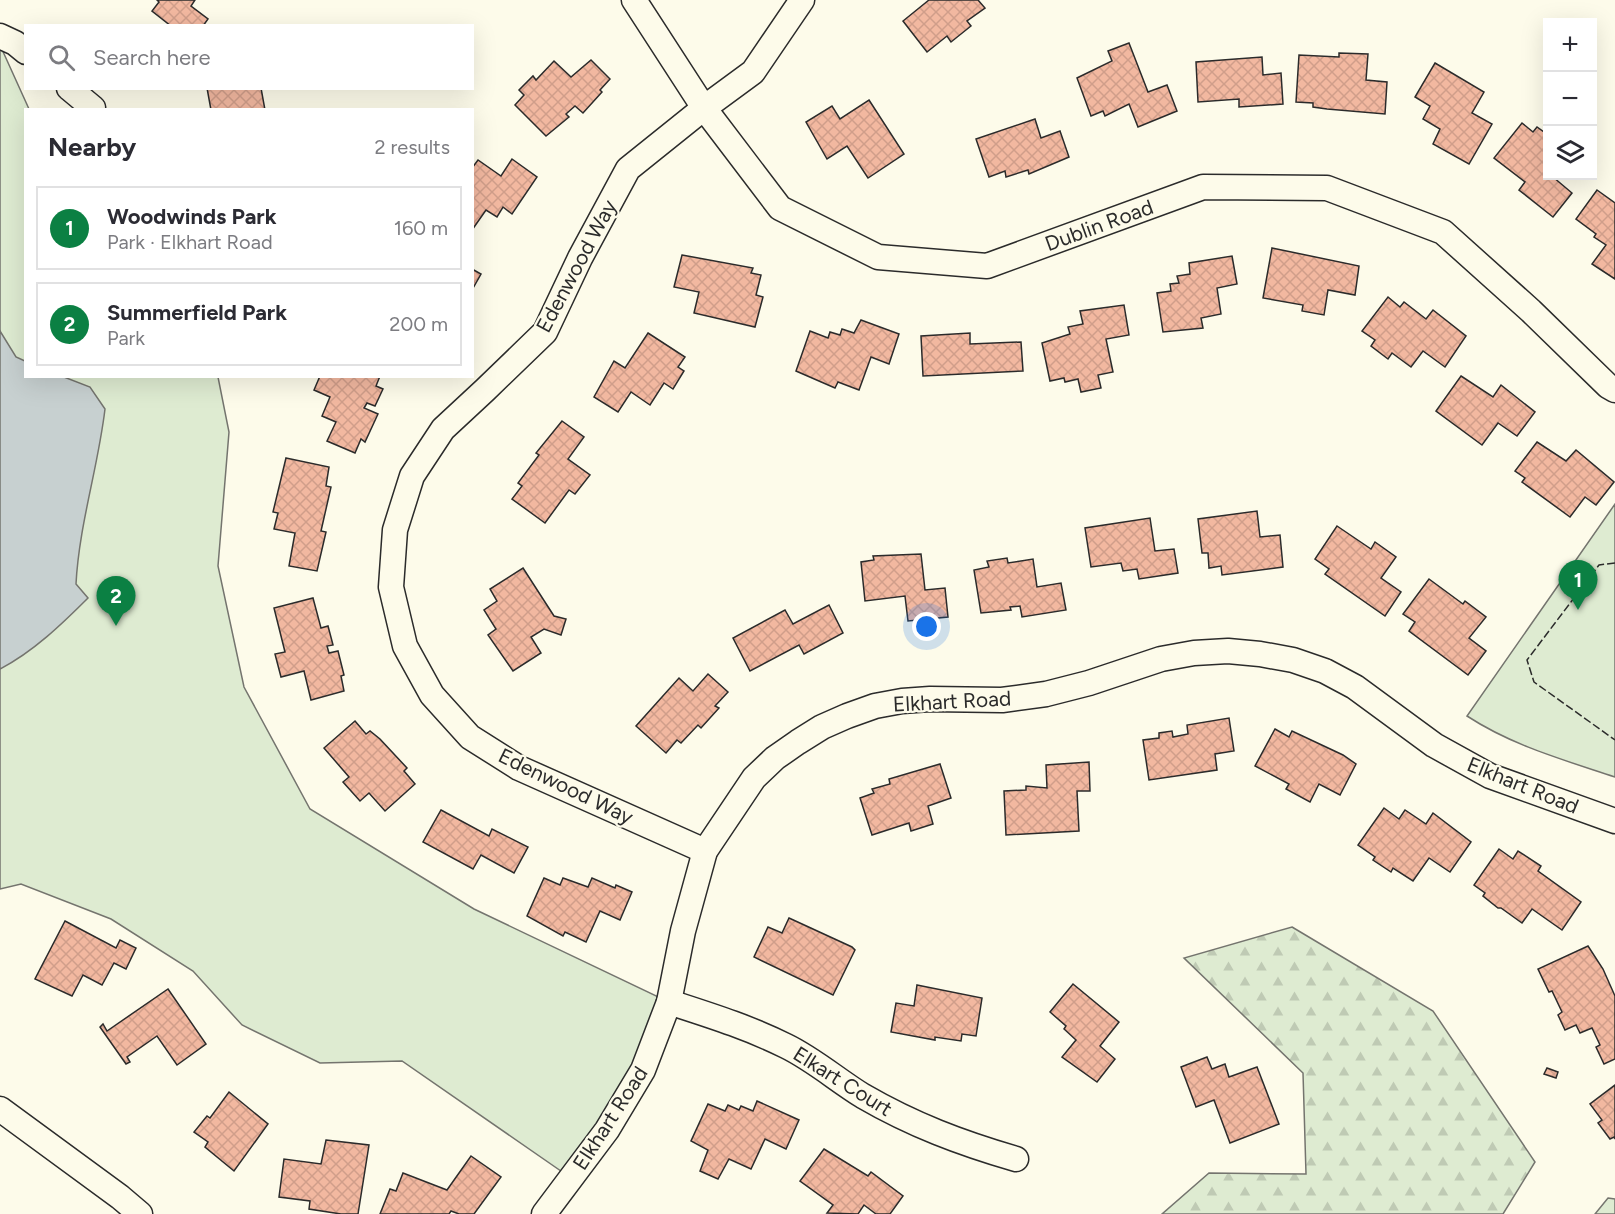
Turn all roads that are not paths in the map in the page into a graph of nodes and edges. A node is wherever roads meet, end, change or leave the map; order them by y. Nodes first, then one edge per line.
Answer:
1 (634, 0) edge
2 (802, 0) edge
3 (0, 36) edge
4 (24, 51) edge
5 (71, 90) edge
6 (93, 108) edge
7 (704, 108) junction
8 (1615, 390) edge
9 (1615, 821) edge
10 (705, 851) junction
11 (669, 1002) junction
12 (0, 1109) edge
13 (1016, 1159) dead end
14 (140, 1214) edge
15 (544, 1214) edge

1 - 7 street, Dublin Road
2 - 7 street, Edenwood Way
3 - 4 street
5 - 6 street
7 - 8 street, Dublin Road
7 - 10 street, Edenwood Way
9 - 10 street, Elkhart Road
10 - 11 street, Elkhart Road
11 - 13 street, Elkart Court
11 - 15 street, Elkhart Road
12 - 14 street

